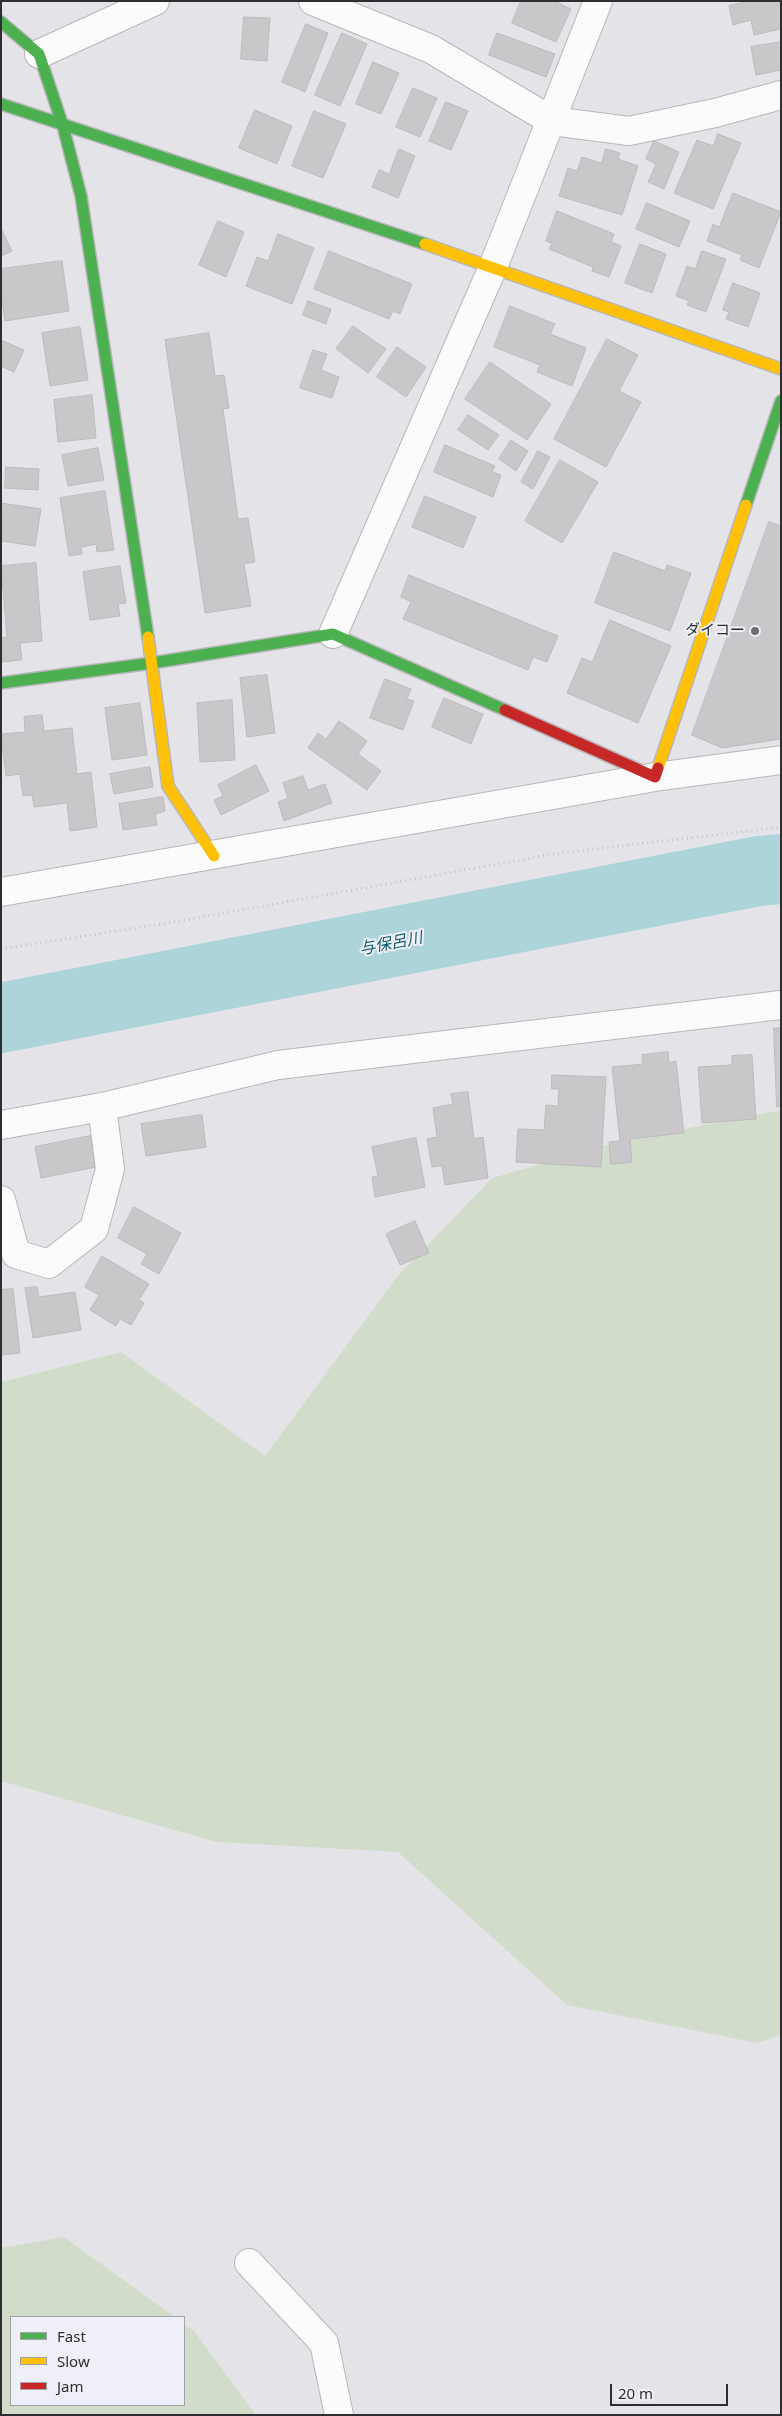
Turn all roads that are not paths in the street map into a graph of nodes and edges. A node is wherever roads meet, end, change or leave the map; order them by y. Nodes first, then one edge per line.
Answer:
1 (155, 1) edge
2 (313, 1) edge
3 (598, 1) edge
4 (1, 22) edge
5 (40, 54) junction
6 (781, 95) edge
7 (1, 104) edge
8 (552, 121) junction
9 (63, 126) junction
10 (493, 267) junction
11 (781, 369) edge
12 (781, 401) edge
13 (333, 634) junction
14 (152, 663) junction
15 (1, 683) edge
16 (781, 760) edge
17 (655, 777) junction
18 (214, 856) junction
19 (1, 892) edge
20 (781, 1005) edge
21 (102, 1107) junction
22 (1, 1125) edge
23 (1, 1200) edge
24 (249, 2263) dead end
25 (339, 2415) edge

1 - 5 street
2 - 8 street
3 - 8 street
4 - 5 street
5 - 9 street
6 - 8 street
7 - 9 street
8 - 10 street
9 - 10 street
9 - 14 street
10 - 11 street
10 - 13 street
12 - 17 street
13 - 14 street
13 - 17 street
14 - 15 street
14 - 18 street
16 - 17 street
17 - 18 street
18 - 19 street
20 - 21 street
21 - 22 street
21 - 23 street
24 - 25 street

